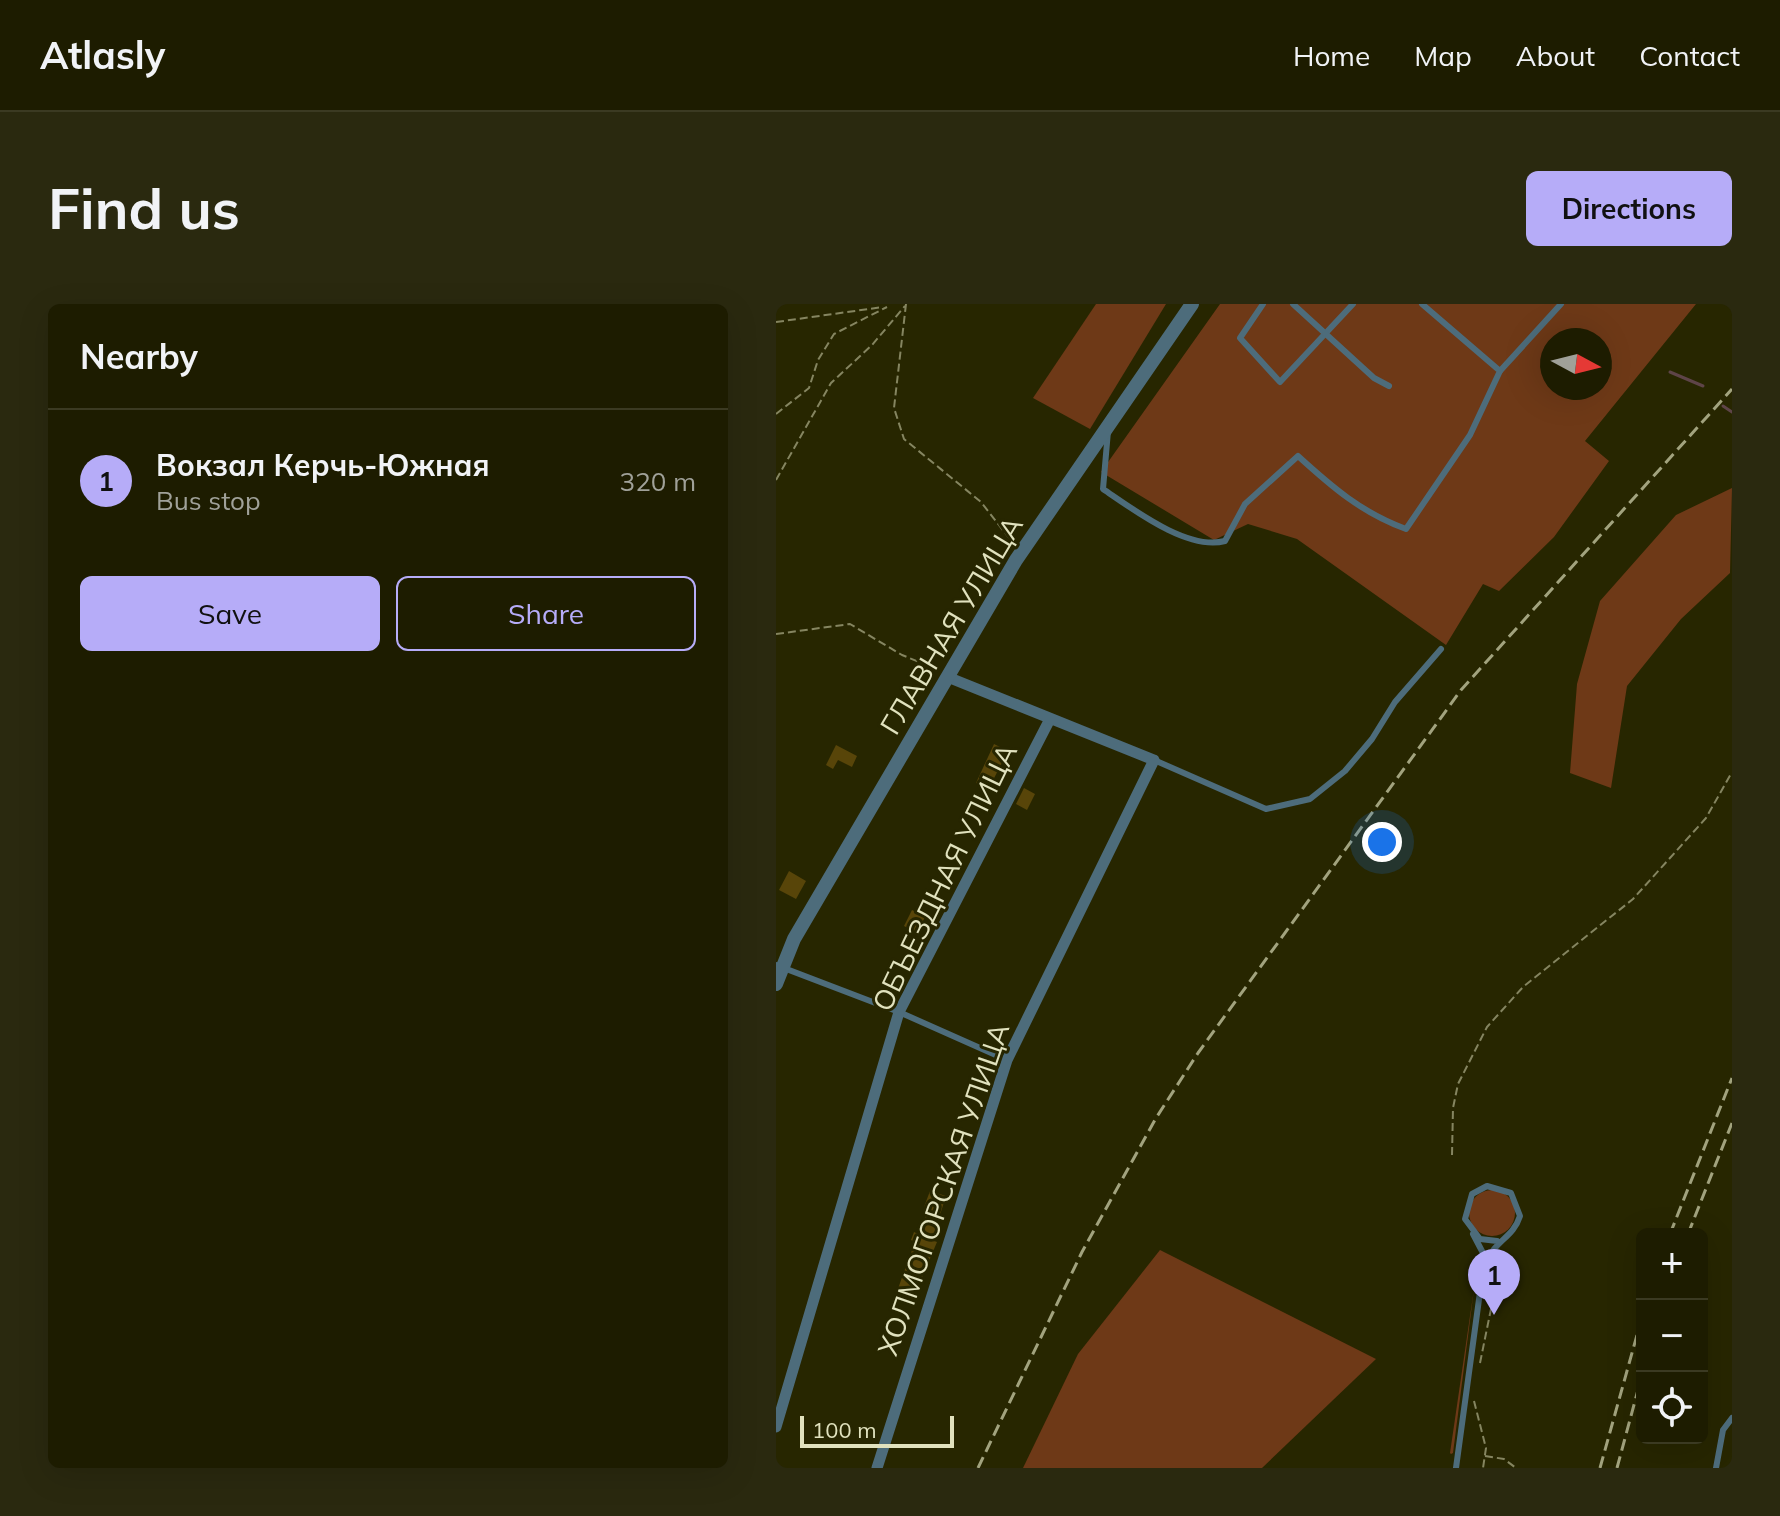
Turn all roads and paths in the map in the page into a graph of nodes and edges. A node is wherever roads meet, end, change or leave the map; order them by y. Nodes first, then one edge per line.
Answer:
1 (892, 304) edge
2 (1192, 304) edge
3 (1263, 304) edge
4 (1293, 304) edge
5 (1353, 304) edge
6 (1422, 304) edge
7 (1561, 304) edge
8 (906, 305) edge
9 (887, 307) junction
10 (776, 322) edge
11 (1324, 332) junction
12 (1500, 371) junction
13 (1389, 386) dead end
14 (776, 414) edge
15 (1108, 426) junction
16 (776, 480) edge
17 (1016, 560) junction
18 (776, 634) edge
19 (1441, 649) dead end
20 (950, 678) junction
21 (1050, 719) junction
22 (1154, 760) junction
23 (1732, 772) edge
24 (779, 965) edge
25 (776, 984) edge
26 (899, 1012) junction
27 (1007, 1060) junction
28 (1452, 1155) dead end
29 (1473, 1234) junction
30 (1497, 1241) junction
31 (1483, 1270) junction
32 (1494, 1294) dead end
33 (1477, 1371) dead end
34 (1474, 1401) dead end
35 (1732, 1418) edge
36 (776, 1427) edge
37 (1484, 1456) junction
38 (877, 1468) edge
39 (1456, 1468) edge
40 (1483, 1468) edge
41 (1516, 1468) edge
42 (1716, 1468) edge

1 - 9 path
2 - 15 street, ГЛАВНАЯ УЛИЦА
3 - 11 lane
4 - 11 lane
5 - 11 lane
6 - 12 lane
7 - 12 lane
8 - 16 path
8 - 17 path
9 - 10 path
9 - 14 path
11 - 13 lane
12 - 15 lane
15 - 17 street, ГЛАВНАЯ УЛИЦА
17 - 20 street, ГЛАВНАЯ УЛИЦА
18 - 20 path
19 - 22 lane
20 - 21 street
20 - 24 street, ГЛАВНАЯ УЛИЦА
21 - 22 street
21 - 26 street, ОБЪЕЗДНАЯ УЛИЦА
22 - 27 street, ХОЛМОГОРСКАЯ УЛИЦА
23 - 28 path
24 - 25 street, ГЛАВНАЯ УЛИЦА
24 - 26 lane
26 - 27 lane
26 - 36 street, ОБЪЕЗДНАЯ УЛИЦА
27 - 38 street, ХОЛМОГОРСКАЯ УЛИЦА
29 - 30 lane
29 - 30 lane
29 - 31 lane
30 - 31 lane
31 - 39 lane
32 - 33 path
34 - 37 path
35 - 42 lane
37 - 40 path
37 - 41 path

